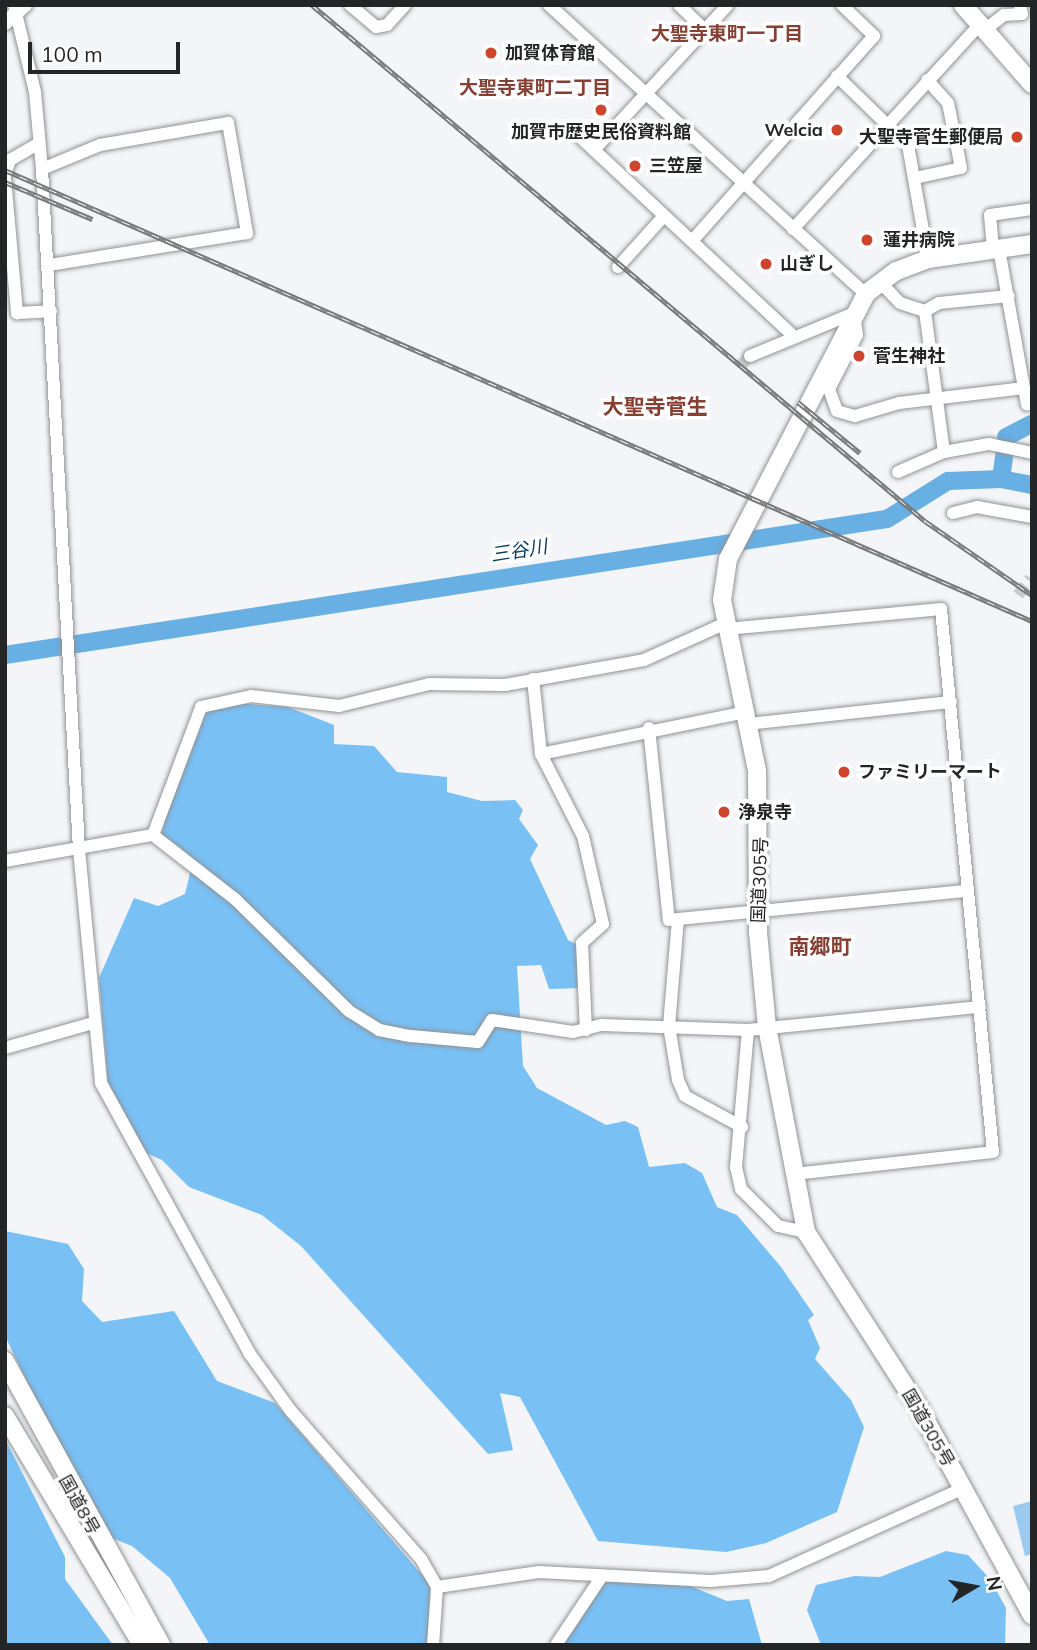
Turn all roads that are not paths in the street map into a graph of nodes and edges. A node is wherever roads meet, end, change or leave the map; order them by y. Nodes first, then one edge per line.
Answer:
1 (350, 5) edge
2 (405, 5) edge
3 (550, 5) edge
4 (679, 5) edge
5 (728, 5) edge
6 (842, 5) edge
7 (963, 5) edge
8 (15, 12) edge
9 (1025, 12) edge
10 (983, 26) junction
11 (704, 29) junction
12 (837, 76) junction
13 (927, 80) junction
14 (1032, 84) edge
15 (646, 95) junction
16 (887, 124) junction
17 (579, 135) dead end
18 (40, 143) junction
19 (594, 150) junction
20 (7, 155) edge
21 (42, 169) junction
22 (5, 177) edge
23 (915, 178) junction
24 (743, 183) junction
25 (1032, 209) edge
26 (664, 216) junction
27 (793, 229) junction
28 (692, 241) junction
29 (1032, 244) edge
30 (996, 249) junction
31 (928, 259) junction
32 (49, 265) junction
33 (618, 267) dead end
34 (873, 288) junction
35 (1009, 296) junction
36 (51, 311) junction
37 (925, 311) junction
38 (856, 316) junction
39 (791, 334) junction
40 (750, 356) tunnel mouth
41 (1026, 378) edge
42 (932, 399) junction
43 (1027, 405) dead end
44 (942, 446) junction
45 (1032, 453) edge
46 (898, 472) dead end
47 (953, 513) dead end
48 (1032, 517) edge
49 (727, 626) junction
50 (533, 679) junction
51 (951, 702) junction
52 (747, 718) junction
53 (649, 728) junction
54 (541, 754) junction
55 (153, 835) junction
56 (79, 849) junction
57 (5, 861) edge
58 (967, 891) junction
59 (760, 910) junction
60 (678, 919) junction
61 (980, 1007) junction
62 (93, 1024) junction
63 (669, 1026) junction
64 (767, 1027) junction
65 (586, 1030) junction
66 (748, 1030) junction
67 (5, 1048) edge
68 (742, 1127) junction
69 (793, 1174) junction
70 (806, 1232) junction
71 (5, 1361) edge
72 (5, 1416) edge
73 (962, 1489) junction
74 (602, 1576) junction
75 (437, 1587) junction
76 (1032, 1615) edge
77 (142, 1645) edge
78 (161, 1645) edge
79 (433, 1645) edge
80 (556, 1645) edge

1 - 2 street
3 - 15 street
4 - 11 street
5 - 11 street
6 - 12 street
7 - 10 highway
8 - 18 street
9 - 10 street
10 - 13 street
10 - 14 highway
11 - 15 street
12 - 16 street
12 - 24 street
13 - 16 street
13 - 23 street
15 - 19 street
15 - 24 street
16 - 23 street
16 - 27 street
17 - 19 street
18 - 20 street
18 - 21 street
19 - 26 street
20 - 22 street
21 - 32 street
21 - 32 street
22 - 36 street
23 - 31 street
24 - 27 street
24 - 28 street
25 - 30 street
26 - 28 street
26 - 33 street
27 - 34 street
28 - 39 street
29 - 30 highway
30 - 31 highway
30 - 35 street
31 - 34 highway
32 - 36 street
34 - 37 street
34 - 38 highway, 国道305号
35 - 37 street
35 - 41 street
36 - 56 street
37 - 42 street
38 - 39 street
38 - 42 street
38 - 49 highway, 国道305号
39 - 40 street
41 - 42 street
41 - 43 street
42 - 44 street
44 - 45 street
44 - 46 street
47 - 48 street
49 - 50 street
49 - 51 street
49 - 52 highway, 国道305号
50 - 54 street
50 - 55 street
51 - 52 street
51 - 58 street
52 - 53 street
52 - 59 highway, 国道305号
53 - 54 street
53 - 60 street
54 - 65 street
55 - 56 street
55 - 65 street
56 - 57 street
56 - 62 street
58 - 59 street
58 - 61 street
59 - 60 street
59 - 64 highway, 国道305号
60 - 63 street
61 - 64 street
61 - 69 street
62 - 67 street
62 - 75 street
63 - 65 street
63 - 66 street
63 - 68 street
64 - 66 street
64 - 69 highway, 国道305号
66 - 68 street
68 - 70 street
69 - 70 highway, 国道305号
70 - 73 highway, 国道305号
71 - 78 highway, 国道8号
72 - 77 highway, 国道8号
73 - 74 street
73 - 76 highway, 国道305号
74 - 75 street
74 - 80 street
75 - 79 street

